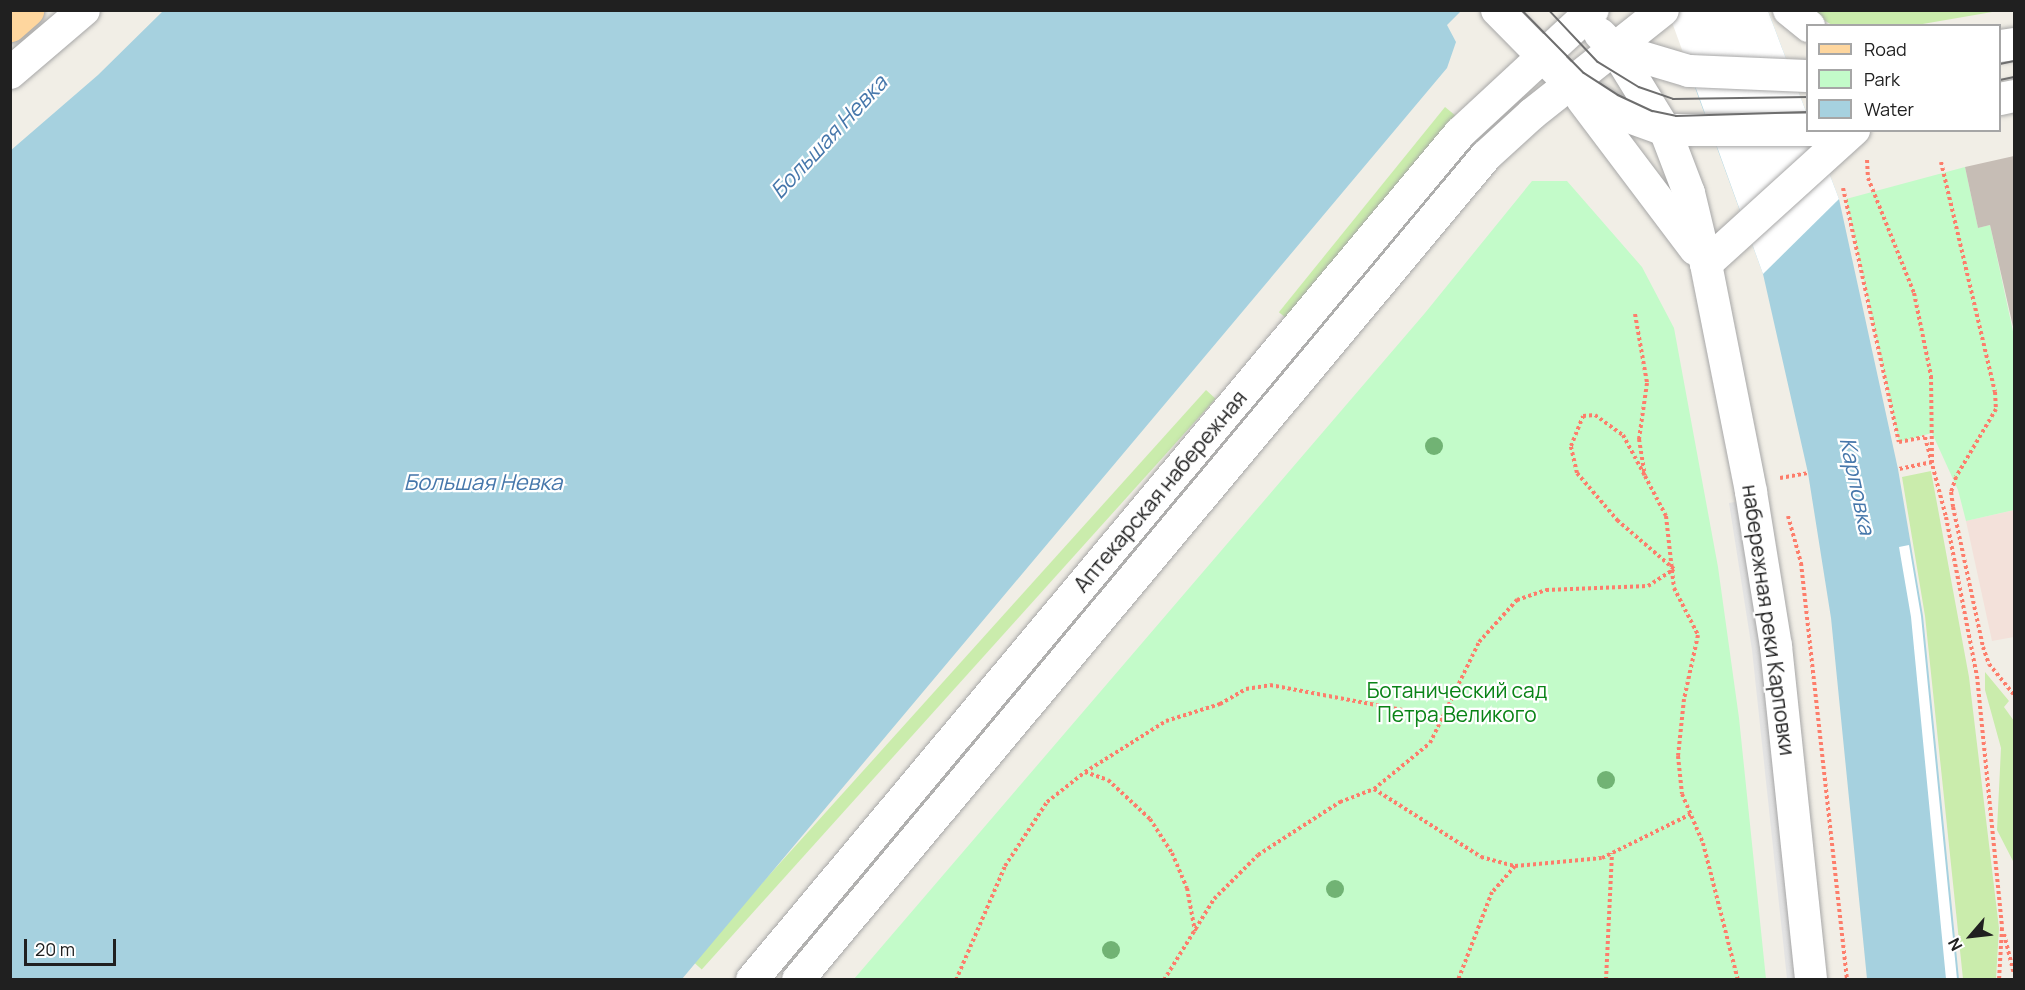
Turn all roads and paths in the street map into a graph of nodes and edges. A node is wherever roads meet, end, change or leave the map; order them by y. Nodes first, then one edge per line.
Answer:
1 (27, 10) edge
2 (84, 10) edge
3 (1497, 10) edge
4 (1663, 10) edge
5 (1789, 10) edge
6 (1585, 13) edge
7 (1806, 24) edge
8 (10, 25) edge
9 (1615, 49) junction
10 (1542, 57) junction
11 (10, 73) edge
12 (1801, 76) edge
13 (1570, 84) junction
14 (1665, 130) junction
15 (1846, 132) edge
16 (1819, 139) edge
17 (1941, 162) dead end
18 (1868, 178) dead end
19 (1843, 188) dead end
20 (1706, 264) junction
21 (1635, 314) dead end
22 (1932, 462) junction
23 (1898, 469) dead end
24 (1809, 473) dead end
25 (1645, 476) junction
26 (1780, 478) dead end
27 (1788, 516) dead end
28 (1674, 569) junction
29 (2014, 695) edge
30 (1445, 718) junction
31 (1085, 772) junction
32 (1374, 789) junction
33 (1690, 814) junction
34 (1612, 853) junction
35 (1515, 866) junction
36 (2002, 928) junction
37 (1195, 931) junction
38 (2014, 974) edge
39 (752, 980) edge
40 (798, 980) edge
41 (956, 980) edge
42 (1164, 980) edge
43 (1458, 980) edge
44 (1606, 980) edge
45 (1738, 980) edge
46 (1811, 980) edge
47 (1847, 980) edge
48 (1999, 980) edge

1 - 8 main road
2 - 11 street
3 - 10 street
4 - 9 street, Аптекарская набережная
5 - 7 street
6 - 9 street, набережная реки Карповки
6 - 10 street, Аптекарская набережная
9 - 12 street
9 - 13 street, Аптекарская набережная
9 - 14 street, набережная реки Карповки
10 - 13 street
10 - 39 street, Аптекарская набережная
13 - 14 street
13 - 20 street, набережная реки Карповки
13 - 40 street, Аптекарская набережная
14 - 16 street
14 - 20 street, набережная реки Карповки
15 - 16 street
16 - 20 street
17 - 29 path
18 - 22 path
19 - 22 path
20 - 46 street, набережная реки Карповки
21 - 25 path
22 - 23 path
22 - 36 path
24 - 26 path
25 - 28 path
25 - 28 path
27 - 47 path
28 - 30 path
28 - 33 path
30 - 31 path
30 - 32 path
31 - 37 path
31 - 41 path
32 - 35 path
32 - 37 path
33 - 34 path
33 - 45 path
34 - 35 path
34 - 44 path
35 - 43 path
36 - 38 path
36 - 48 path
37 - 42 path

